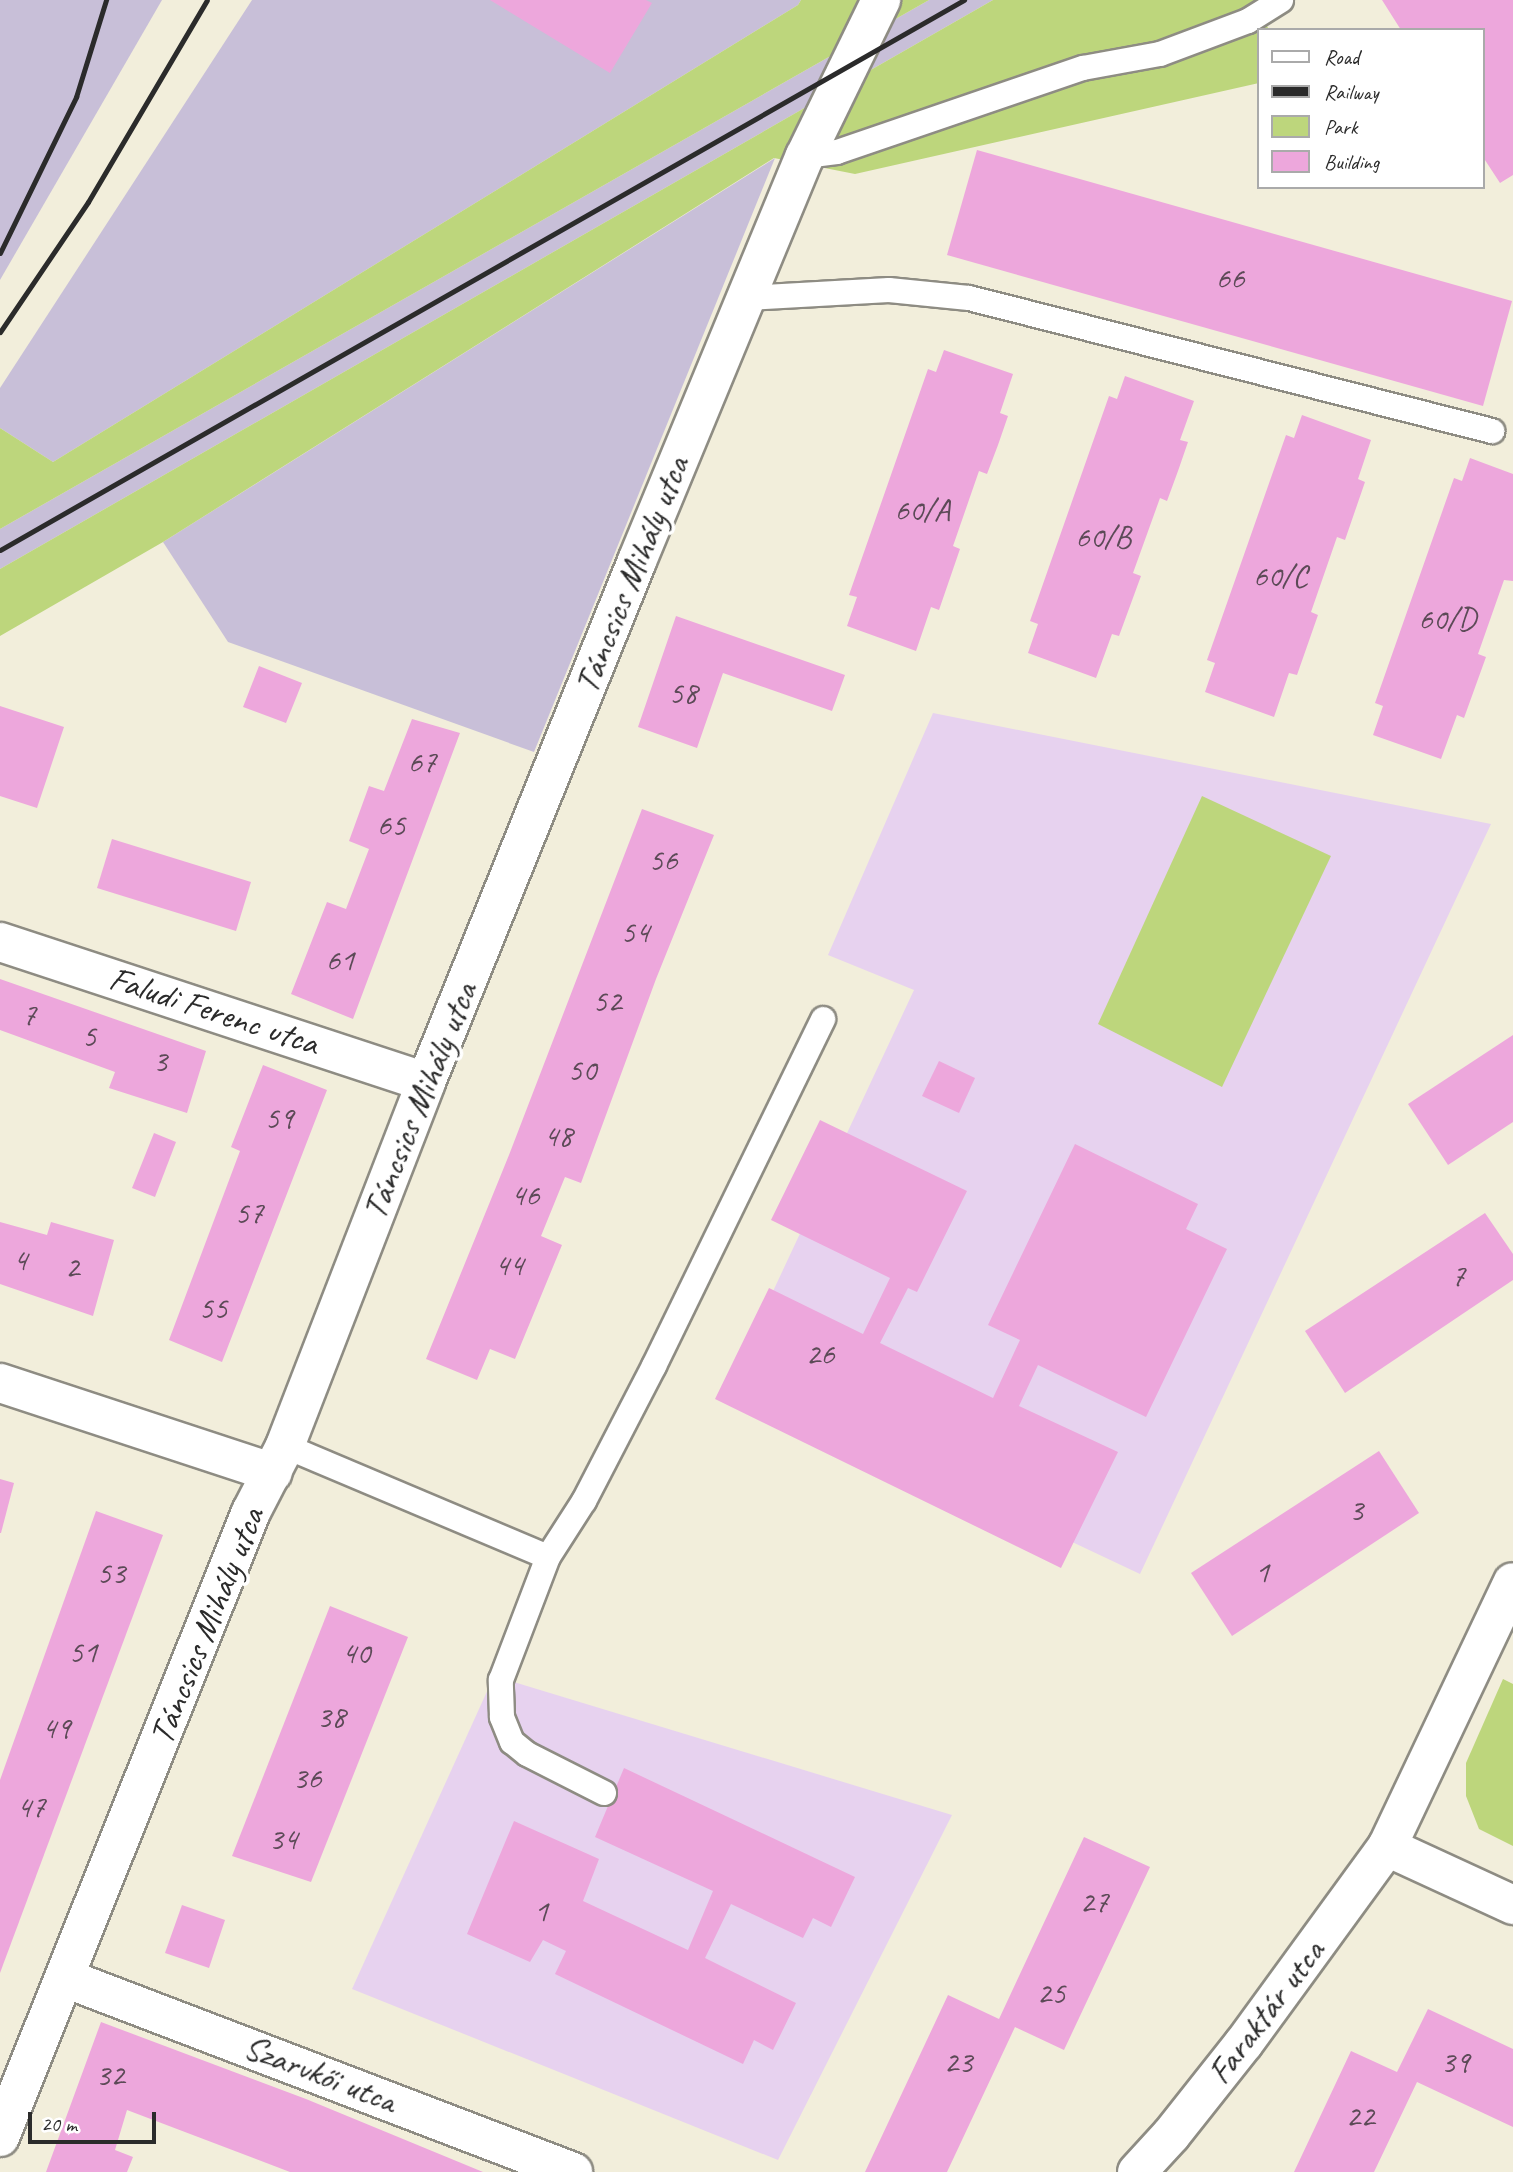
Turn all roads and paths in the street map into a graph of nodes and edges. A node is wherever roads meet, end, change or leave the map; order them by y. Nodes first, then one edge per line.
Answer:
1 (881, 0) edge
2 (1281, 0) edge
3 (805, 156) junction
4 (747, 298) junction
5 (1492, 431) dead end
6 (0, 942) edge
7 (823, 1019) dead end
8 (426, 1082) junction
9 (0, 1383) edge
10 (279, 1460) junction
11 (548, 1557) junction
12 (1513, 1582) edge
13 (604, 1793) dead end
14 (1387, 1846) junction
15 (1513, 1905) edge
16 (65, 1978) junction
17 (0, 2137) edge
18 (573, 2172) edge
19 (1137, 2172) edge

1 - 3 street, Táncsics Mihály utca
2 - 3 lane
3 - 4 street, Táncsics Mihály utca
4 - 5 lane
4 - 8 street, Táncsics Mihály utca
6 - 8 street, Faludi Ferenc utca
7 - 11 lane
8 - 10 street, Táncsics Mihály utca
9 - 10 street
10 - 11 lane
10 - 16 street, Táncsics Mihály utca
11 - 13 lane
12 - 14 street, Faraktár utca
14 - 15 street
14 - 19 street, Faraktár utca
16 - 17 street, Táncsics Mihály utca
16 - 18 street, Szarvkői utca

